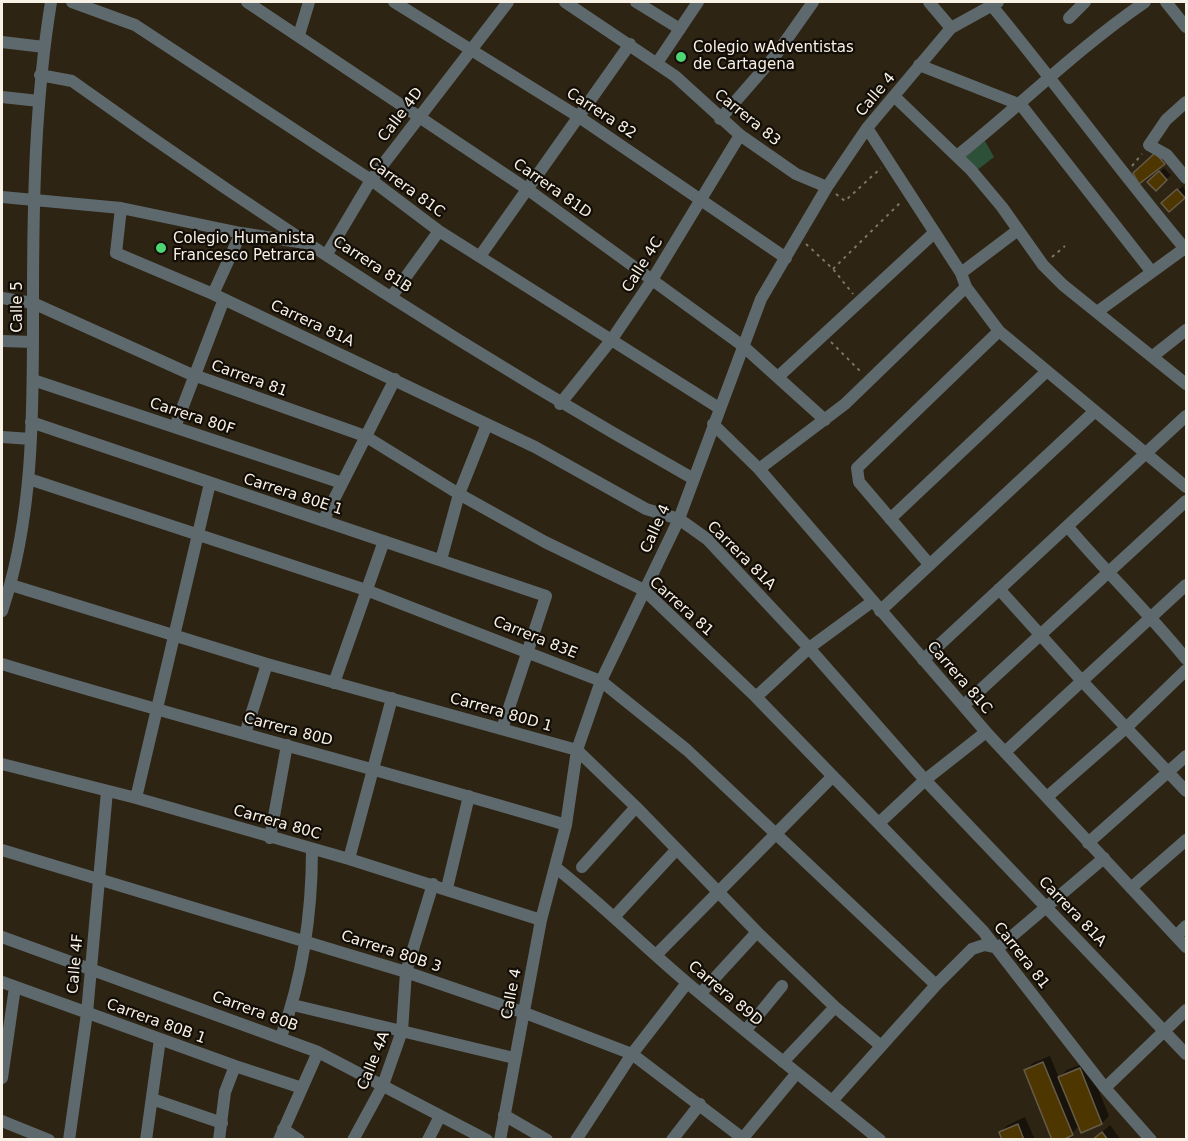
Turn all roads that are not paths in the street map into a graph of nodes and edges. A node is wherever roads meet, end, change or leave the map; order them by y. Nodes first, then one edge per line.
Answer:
1 (51, 2) edge
2 (72, 2) edge
3 (248, 2) edge
4 (309, 2) edge
5 (394, 2) edge
6 (508, 2) edge
7 (636, 2) edge
8 (698, 2) edge
9 (813, 2) edge
10 (928, 2) edge
11 (1085, 2) edge
12 (1145, 2) edge
13 (1166, 2) edge
14 (571, 3) edge
15 (995, 4) edge
16 (1069, 18) dead end
17 (1186, 27) edge
18 (951, 28) junction
19 (680, 29) junction
20 (299, 35) junction
21 (2, 42) edge
22 (630, 44) junction
23 (44, 47) junction
24 (471, 49) junction
25 (657, 63) junction
26 (919, 65) junction
27 (40, 75) junction
28 (1049, 75) junction
29 (895, 97) junction
30 (2, 98) edge
31 (39, 101) junction
32 (1186, 102) edge
33 (1021, 105) junction
34 (418, 116) junction
35 (579, 117) junction
36 (720, 119) junction
37 (867, 128) junction
38 (740, 135) junction
39 (957, 156) junction
40 (1186, 178) edge
41 (371, 180) junction
42 (827, 187) junction
43 (527, 189) junction
44 (2, 197) edge
45 (702, 198) junction
46 (34, 201) junction
47 (121, 208) junction
48 (1018, 230) junction
49 (439, 231) junction
50 (241, 233) junction
51 (934, 233) junction
52 (311, 244) junction
53 (1186, 249) edge
54 (327, 254) junction
55 (480, 256) junction
56 (786, 258) junction
57 (1151, 271) junction
58 (961, 273) junction
59 (652, 280) junction
60 (966, 287) junction
61 (219, 296) junction
62 (392, 296) junction
63 (2, 298) edge
64 (33, 303) junction
65 (1097, 312) junction
66 (1186, 330) edge
67 (999, 331) junction
68 (612, 339) junction
69 (2, 341) edge
70 (33, 342) junction
71 (743, 346) junction
72 (1152, 357) junction
73 (1047, 371) junction
74 (197, 376) junction
75 (778, 376) junction
76 (33, 380) junction
77 (395, 380) junction
78 (1186, 384) edge
79 (560, 404) junction
80 (719, 408) junction
81 (1095, 411) junction
82 (1186, 416) edge
83 (825, 420) junction
84 (31, 422) junction
85 (487, 424) junction
86 (713, 424) junction
87 (175, 427) junction
88 (365, 436) junction
89 (2, 437) edge
90 (30, 439) junction
91 (1148, 452) junction
92 (759, 469) junction
93 (692, 478) junction
94 (28, 479) junction
95 (210, 483) junction
96 (342, 483) junction
97 (1186, 487) edge
98 (459, 494) junction
99 (1186, 501) edge
100 (679, 519) junction
101 (890, 519) junction
102 (323, 521) junction
103 (1068, 527) junction
104 (197, 535) junction
105 (384, 541) junction
106 (441, 560) junction
107 (929, 564) junction
108 (1108, 574) junction
109 (8, 578) edge
110 (1186, 585) edge
111 (999, 589) junction
112 (366, 590) junction
113 (644, 590) junction
114 (876, 606) junction
115 (2, 611) edge
116 (1152, 618) junction
117 (173, 634) junction
118 (1041, 635) junction
119 (809, 648) junction
120 (529, 652) junction
121 (1186, 659) edge
122 (922, 660) junction
123 (2, 664) edge
124 (267, 664) junction
125 (1186, 670) edge
126 (601, 681) junction
127 (1082, 681) junction
128 (334, 682) junction
129 (392, 698) junction
130 (756, 698) junction
131 (964, 705) junction
132 (156, 711) junction
133 (1127, 727) junction
134 (502, 729) junction
135 (987, 732) junction
136 (245, 734) junction
137 (287, 745) junction
138 (577, 750) junction
139 (1005, 752) junction
140 (1186, 756) edge
141 (2, 764) edge
142 (373, 768) junction
143 (1168, 771) junction
144 (833, 776) junction
145 (926, 780) junction
146 (107, 791) junction
147 (1186, 791) edge
148 (469, 796) junction
149 (1047, 797) junction
150 (136, 798) junction
151 (636, 807) junction
152 (879, 823) junction
153 (566, 825) junction
154 (775, 835) junction
155 (270, 838) junction
156 (1186, 840) edge
157 (1088, 843) junction
158 (312, 849) junction
159 (2, 850) edge
160 (676, 850) junction
161 (1104, 858) junction
162 (350, 859) junction
163 (555, 867) junction
164 (582, 867) dead end
165 (97, 880) junction
166 (433, 884) junction
167 (447, 888) junction
168 (1131, 888) junction
169 (717, 891) junction
170 (1047, 907) junction
171 (615, 916) junction
172 (541, 920) junction
173 (1186, 926) edge
174 (757, 932) junction
175 (1176, 936) junction
176 (2, 937) edge
177 (306, 941) junction
178 (1186, 947) edge
179 (998, 948) junction
180 (656, 955) junction
181 (91, 968) junction
182 (406, 972) junction
183 (2, 982) edge
184 (687, 982) junction
185 (936, 985) junction
186 (782, 986) dead end
187 (15, 987) junction
188 (701, 993) junction
189 (293, 1005) junction
190 (835, 1007) junction
191 (1186, 1010) edge
192 (87, 1012) junction
193 (525, 1013) junction
194 (746, 1030) junction
195 (402, 1031) junction
196 (1165, 1032) junction
197 (282, 1037) junction
198 (160, 1039) junction
199 (881, 1046) junction
200 (318, 1052) junction
201 (632, 1054) junction
202 (1186, 1054) edge
203 (514, 1058) junction
204 (783, 1062) junction
205 (235, 1066) junction
206 (796, 1074) junction
207 (2, 1078) edge
208 (383, 1085) junction
209 (302, 1088) junction
210 (1105, 1088) junction
211 (152, 1100) junction
212 (832, 1101) junction
213 (700, 1104) junction
214 (504, 1115) junction
215 (440, 1116) junction
216 (2, 1120) edge
217 (222, 1123) junction
218 (281, 1134) edge
219 (673, 1139) edge
220 (744, 1139) edge
221 (49, 1140) edge
222 (69, 1140) edge
223 (146, 1140) edge
224 (219, 1140) edge
225 (299, 1140) edge
226 (353, 1140) edge
227 (428, 1140) edge
228 (488, 1140) edge
229 (500, 1140) edge
230 (547, 1140) edge
231 (576, 1140) edge
232 (880, 1140) edge
233 (1151, 1140) edge

1 - 23 street, Calle 5
2 - 41 street, Carrera 81C
3 - 20 street, Carrera 81D
4 - 20 street
5 - 24 street, Carrera 82
6 - 24 street, Calle 4D
7 - 19 street
8 - 19 street
9 - 36 street
10 - 18 street
11 - 16 street
12 - 28 street
13 - 17 street
14 - 22 street, Carrera 83
15 - 18 street, Calle 4
15 - 28 street
18 - 26 street, Calle 4
19 - 25 street
20 - 34 street, Carrera 81D
21 - 23 street
22 - 25 street, Carrera 83
22 - 35 street
23 - 27 street, Calle 5
24 - 34 street, Calle 4D
24 - 35 street, Carrera 82
25 - 36 street, Carrera 83
26 - 29 street, Calle 4
26 - 33 street
27 - 31 street, Calle 5
27 - 52 street, Carrera 81B
28 - 33 street
28 - 53 street
29 - 37 street, Calle 4
29 - 39 street
30 - 31 street
31 - 46 street, Calle 5
32 - 40 street
33 - 39 street
33 - 57 street
34 - 41 street, Calle 4D
34 - 43 street, Carrera 81D
35 - 43 street
35 - 45 street, Carrera 82
36 - 38 street, Carrera 83
37 - 42 street, Calle 4
37 - 51 street
38 - 42 street, Carrera 83
38 - 45 street, Calle 4C
39 - 48 street
41 - 49 street, Carrera 81C
41 - 54 street, Calle 4D
42 - 56 street, Calle 4
43 - 55 street
43 - 59 street, Carrera 81D
44 - 46 street
45 - 56 street, Carrera 82
45 - 59 street, Calle 4C
46 - 47 street
46 - 64 street, Calle 5
47 - 50 street
47 - 61 street, Carrera 81A
48 - 58 street
48 - 65 street
49 - 55 street, Carrera 81C
49 - 62 street
50 - 52 street
50 - 61 street
51 - 58 street
51 - 75 street
52 - 54 street, Carrera 81B
53 - 57 street
54 - 62 street, Carrera 81B
55 - 68 street, Carrera 81C
56 - 71 street, Calle 4
57 - 65 street
58 - 60 street
59 - 68 street, Calle 4C
59 - 71 street, Carrera 81D
60 - 67 street
60 - 83 street
61 - 74 street
61 - 77 street, Carrera 81A
62 - 79 street, Carrera 81B
63 - 64 street, Carrera 81
64 - 70 street, Calle 5
64 - 74 street, Carrera 81
65 - 72 street
66 - 72 street
67 - 73 street
67 - 101 street
68 - 79 street, Calle 4C
68 - 80 street, Carrera 81C
69 - 70 street
70 - 76 street, Calle 5
71 - 75 street, Carrera 81D
71 - 80 street, Calle 4
72 - 78 street
73 - 81 street
73 - 101 street
74 - 87 street
74 - 88 street, Carrera 81
75 - 83 street, Carrera 81D
76 - 84 street, Calle 5
76 - 87 street, Carrera 80F
77 - 85 street, Carrera 81A
77 - 88 street
79 - 93 street, Carrera 81B
80 - 86 street, Calle 4
81 - 91 street
81 - 107 street
82 - 91 street
83 - 92 street
84 - 90 street, Calle 5
84 - 95 street, Carrera 80E 1
85 - 98 street
85 - 100 street, Carrera 81A
86 - 92 street, Carrera 81C
86 - 93 street, Calle 4
87 - 96 street, Carrera 80F
88 - 96 street
88 - 98 street, Carrera 81
89 - 90 street
90 - 94 street, Calle 5
91 - 97 street
91 - 103 street
92 - 114 street, Carrera 81C
93 - 100 street, Calle 4
94 - 104 street, Carrera 83E
94 - 109 street, Calle 5
95 - 102 street, Carrera 80E 1
95 - 104 street
96 - 102 street
98 - 106 street
98 - 113 street, Carrera 81
99 - 108 street
100 - 113 street, Calle 4
100 - 119 street, Carrera 81A
101 - 107 street
102 - 105 street, Carrera 80E 1
103 - 108 street
103 - 111 street
104 - 112 street, Carrera 83E
104 - 117 street
105 - 106 street, Carrera 80E 1
105 - 112 street
106 - 120 street, Carrera 80E 1
107 - 114 street
108 - 116 street
108 - 118 street
109 - 115 street, Calle 5
109 - 117 street, Carrera 80D 1
110 - 116 street
111 - 118 street
111 - 122 street
112 - 120 street, Carrera 83E
112 - 128 street
113 - 126 street, Calle 4
113 - 130 street, Carrera 81
114 - 119 street
114 - 122 street, Carrera 81C
116 - 121 street
116 - 127 street
117 - 124 street, Carrera 80D 1
117 - 132 street
118 - 127 street
118 - 131 street
119 - 130 street
119 - 145 street, Carrera 81A
120 - 126 street, Carrera 83E
120 - 134 street
122 - 131 street, Carrera 81C
123 - 132 street, Carrera 80D
124 - 128 street, Carrera 80D 1
124 - 136 street
125 - 133 street
126 - 138 street, Calle 4
126 - 154 street, Carrera 83E
127 - 133 street
127 - 139 street
128 - 129 street, Carrera 80D 1
129 - 134 street, Carrera 80D 1
129 - 142 street
130 - 144 street, Carrera 81
131 - 135 street, Carrera 81C
132 - 136 street, Carrera 80D
132 - 150 street
133 - 143 street
133 - 149 street
134 - 138 street, Carrera 80D 1
135 - 139 street, Carrera 81C
135 - 145 street
136 - 137 street, Carrera 80D
137 - 142 street, Carrera 80D
137 - 155 street
138 - 151 street, Carrera 80D 1
138 - 153 street, Calle 4
139 - 149 street, Carrera 81C
140 - 143 street
141 - 146 street, Carrera 80C
142 - 148 street, Carrera 80D
142 - 162 street
143 - 147 street
143 - 157 street
144 - 152 street, Carrera 81
144 - 154 street
145 - 152 street
145 - 170 street, Carrera 81A
146 - 150 street, Carrera 80C
146 - 165 street, Calle 4F
148 - 153 street, Carrera 80D
148 - 167 street
149 - 157 street, Carrera 81C
150 - 155 street, Carrera 80C
151 - 160 street, Carrera 80D 1
151 - 164 street
152 - 179 street, Carrera 81
153 - 163 street, Calle 4
154 - 169 street
154 - 185 street, Carrera 83E
155 - 158 street, Carrera 80C
156 - 168 street
157 - 161 street, Carrera 81C
158 - 162 street, Carrera 80C
158 - 177 street
159 - 165 street, Carrera 80B 3
160 - 169 street, Carrera 80D 1
160 - 171 street
161 - 168 street, Carrera 81C
161 - 170 street
162 - 166 street, Carrera 80C
163 - 171 street, Carrera 89D
163 - 172 street, Calle 4
165 - 177 street, Carrera 80B 3
165 - 181 street, Calle 4F
166 - 167 street, Carrera 80C
166 - 182 street, Calle 4A
167 - 172 street, Carrera 80C
168 - 175 street, Carrera 81C
169 - 174 street, Carrera 80D 1
169 - 180 street
170 - 179 street
170 - 196 street, Carrera 81A
171 - 180 street, Carrera 89D
172 - 193 street, Calle 4
173 - 175 street
174 - 188 street
174 - 190 street, Carrera 80D 1
175 - 178 street, Carrera 81C
176 - 181 street, Carrera 80B
177 - 182 street, Carrera 80B 3
177 - 189 street
179 - 185 street
179 - 210 street, Carrera 81
180 - 184 street, Carrera 89D
181 - 192 street, Calle 4F
181 - 197 street, Carrera 80B
182 - 193 street, Carrera 80B 3
182 - 195 street, Calle 4A
183 - 187 street, Carrera 80B 1
184 - 188 street, Carrera 89D
184 - 201 street
185 - 199 street
186 - 194 street
187 - 192 street, Carrera 80B 1
187 - 207 street
188 - 194 street, Carrera 89D
189 - 195 street
189 - 197 street
190 - 199 street, Carrera 80D 1
190 - 204 street
191 - 196 street
192 - 198 street, Carrera 80B 1
192 - 222 street, Calle 4F
193 - 201 street, Carrera 80B 3
193 - 203 street, Calle 4
194 - 204 street, Carrera 89D
195 - 203 street
195 - 208 street, Calle 4A
196 - 202 street, Carrera 81A
196 - 210 street
197 - 200 street, Carrera 80B
198 - 205 street, Carrera 80B 1
198 - 211 street
199 - 212 street
200 - 208 street, Carrera 80B
200 - 209 street
201 - 213 street, Carrera 80B 3
201 - 231 street
203 - 214 street, Calle 4
204 - 206 street, Carrera 89D
205 - 209 street, Carrera 80B 1
205 - 217 street
206 - 212 street, Carrera 89D
206 - 220 street
208 - 215 street, Carrera 80B
208 - 226 street, Calle 4A
209 - 218 street
210 - 233 street, Carrera 81
211 - 217 street
211 - 223 street
212 - 232 street, Carrera 89D
213 - 219 street
213 - 220 street, Carrera 80B 3
214 - 229 street, Calle 4
214 - 230 street
215 - 227 street
215 - 228 street, Carrera 80B
216 - 221 street
217 - 224 street
218 - 225 street

